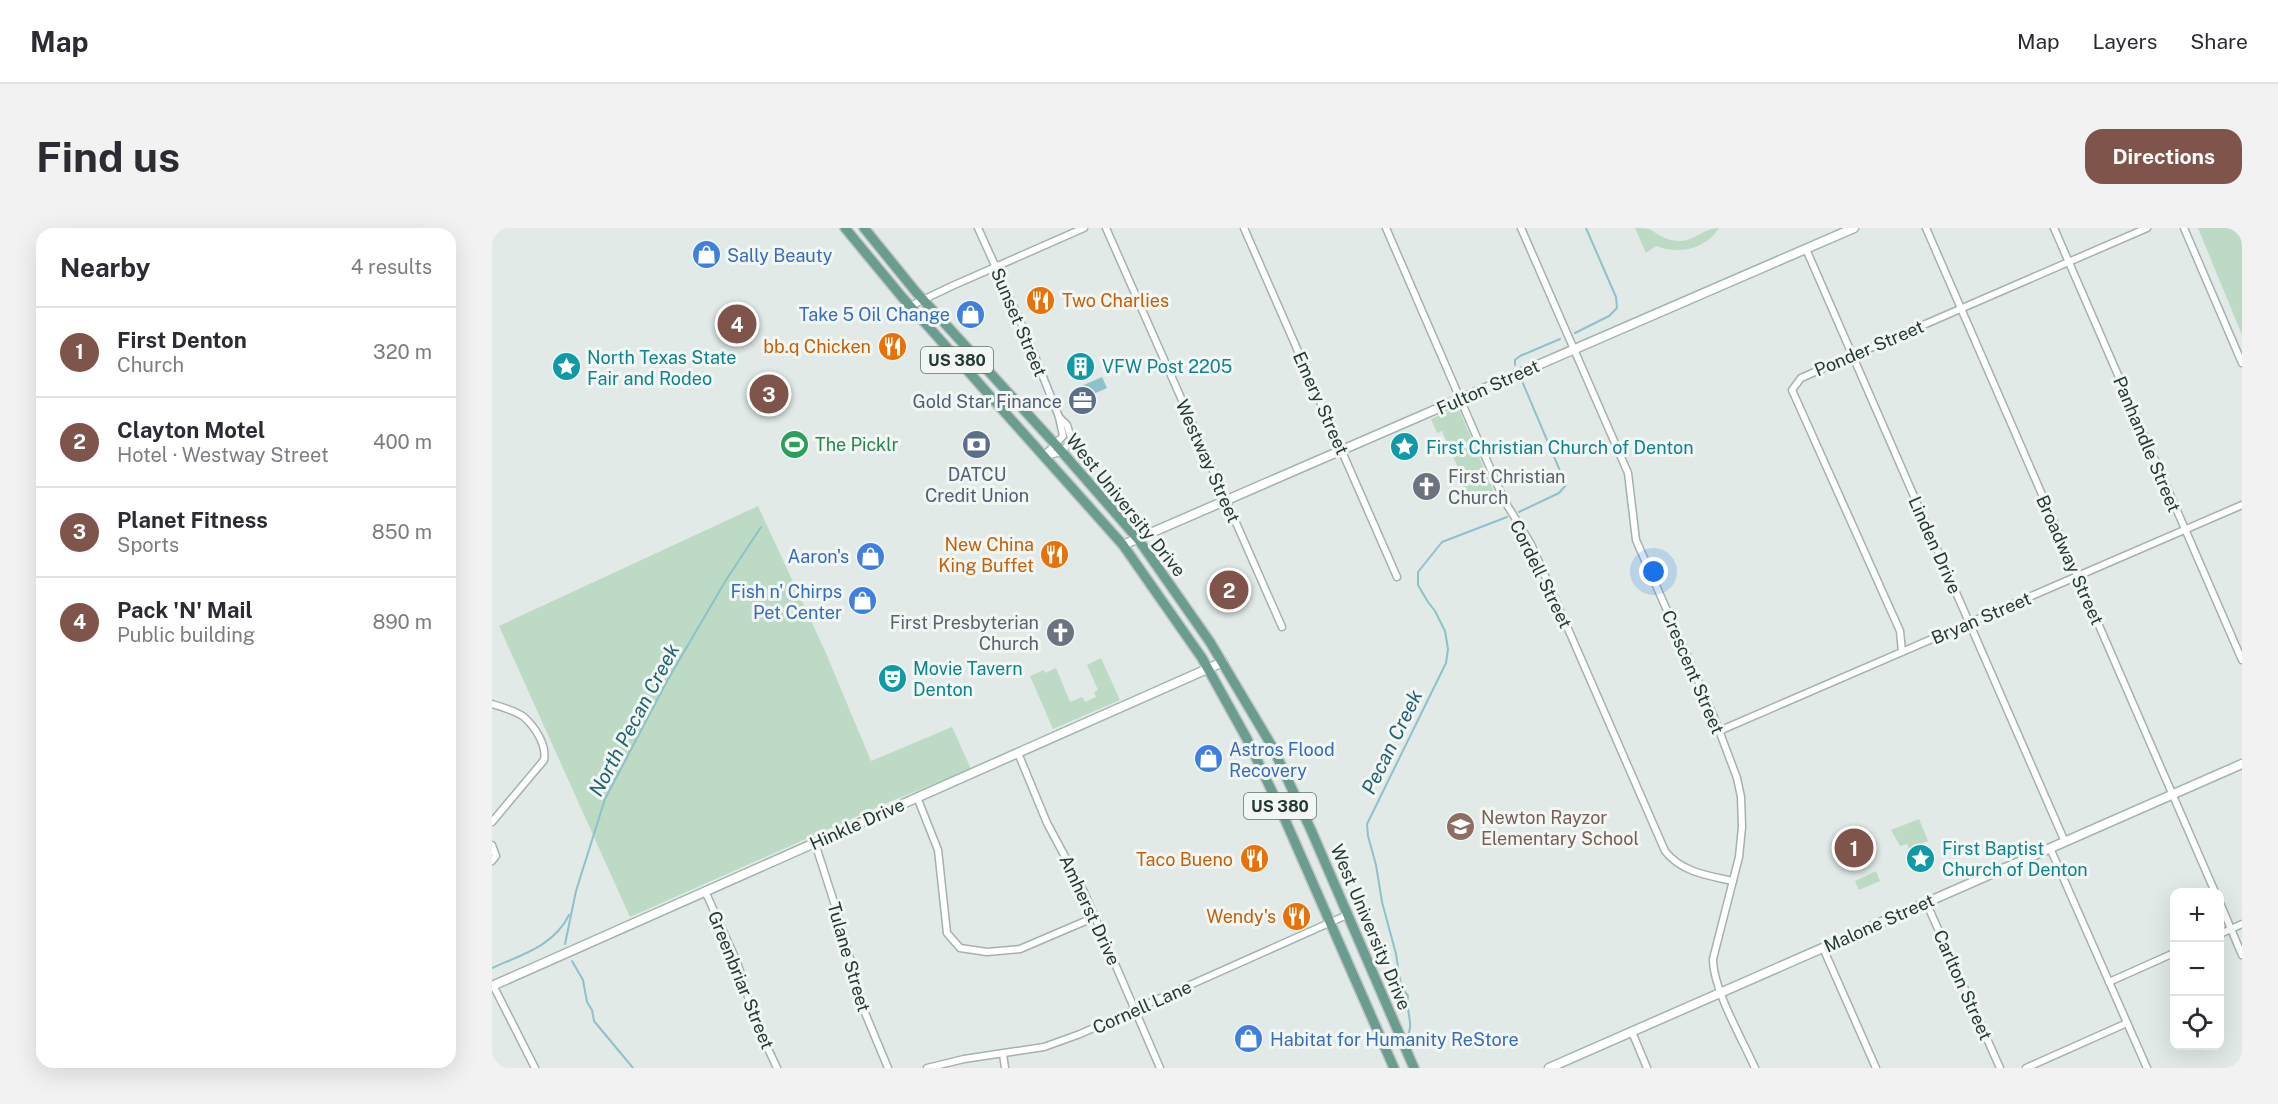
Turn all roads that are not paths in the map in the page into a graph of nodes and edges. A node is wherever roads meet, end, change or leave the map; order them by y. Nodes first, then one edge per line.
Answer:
1 (845, 228) edge
2 (864, 228) edge
3 (978, 228) edge
4 (1084, 228) edge
5 (1106, 228) edge
6 (1244, 228) edge
7 (1386, 228) edge
8 (1521, 228) edge
9 (1854, 228) edge
10 (1926, 228) edge
11 (2054, 228) edge
12 (2146, 228) edge
13 (2184, 228) edge
14 (1806, 249) junction
15 (2068, 262) junction
16 (995, 267) junction
17 (924, 300) junction
18 (910, 306) junction
19 (1961, 309) junction
20 (1575, 349) junction
21 (1852, 356) junction
22 (2242, 363) edge
23 (1460, 399) junction
24 (1058, 448) junction
25 (1342, 450) junction
26 (1044, 456) junction
27 (1225, 501) junction
28 (2242, 505) edge
29 (2184, 530) junction
30 (1138, 539) junction
31 (1123, 546) junction
32 (2077, 576) junction
33 (1397, 577) dead end
34 (1969, 623) junction
35 (1282, 627) dead end
36 (1902, 652) junction
37 (2242, 660) edge
38 (1223, 662) junction
39 (1208, 669) junction
40 (492, 704) edge
41 (1719, 731) junction
42 (1018, 753) junction
43 (2242, 764) edge
44 (2172, 794) junction
45 (917, 797) junction
46 (492, 822) edge
47 (2065, 842) junction
48 (815, 843) junction
49 (492, 845) edge
50 (2050, 848) junction
51 (492, 861) edge
52 (1733, 881) junction
53 (2213, 888) edge
54 (705, 891) junction
55 (1926, 902) junction
56 (2224, 912) edge
57 (1347, 915) junction
58 (1095, 917) junction
59 (1330, 923) junction
60 (2242, 924) edge
61 (2231, 929) junction
62 (2224, 932) edge
63 (1823, 948) junction
64 (2170, 955) edge
65 (2242, 955) edge
66 (2109, 982) junction
67 (493, 986) edge
68 (1721, 992) junction
69 (1136, 1010) junction
70 (2127, 1023) junction
71 (1632, 1032) junction
72 (1003, 1054) junction
73 (535, 1068) edge
74 (777, 1068) edge
75 (888, 1068) edge
76 (927, 1068) edge
77 (1005, 1068) edge
78 (1161, 1068) edge
79 (1394, 1068) edge
80 (1414, 1068) edge
81 (1549, 1068) edge
82 (1647, 1068) edge
83 (1755, 1068) edge
84 (1876, 1068) edge
85 (2000, 1068) edge
86 (2026, 1068) edge
87 (2147, 1068) edge

1 - 18 main road, West University Drive / US 380
2 - 17 main road, West University Drive / US 380
3 - 16 street, Sunset Street
4 - 16 street
5 - 27 street, Westway Street
6 - 25 street, Emery Street
7 - 23 street, Cordell Street
8 - 20 street, Crescent Street
9 - 14 street, Fulton Street
10 - 19 street, Broadway Street
11 - 15 street, Panhandle Street
12 - 15 street, Ponder Street
13 - 22 street
14 - 20 street, Fulton Street
14 - 21 street, Linden Drive
15 - 19 street, Ponder Street
15 - 29 street, Panhandle Street
16 - 17 street
16 - 24 street, Sunset Street
17 - 18 street
17 - 24 main road, West University Drive / US 380
18 - 26 main road, West University Drive / US 380
19 - 21 street, Ponder Street
19 - 32 street, Broadway Street
20 - 23 street, Fulton Street
20 - 41 street, Crescent Street
21 - 34 street, Linden Drive
21 - 36 street, Ponder Street
23 - 25 street, Fulton Street
23 - 52 street, Cordell Street
24 - 26 street
24 - 30 main road, West University Drive / US 380
25 - 27 street, Fulton Street
25 - 33 street, Emery Street
26 - 31 main road, West University Drive / US 380
27 - 30 street, Fulton Street
27 - 35 street, Westway Street
28 - 29 street, Bryan Street
29 - 32 street, Bryan Street
29 - 37 street, Panhandle Street
30 - 31 street, Fulton Street
30 - 38 main road, West University Drive / US 380
31 - 39 main road, West University Drive / US 380
32 - 34 street, Bryan Street
32 - 44 street, Broadway Street
34 - 36 street, Bryan Street
34 - 47 street, Linden Drive
36 - 41 street, Bryan Street
38 - 39 street, Hinkle Drive
38 - 57 main road, West University Drive / US 380
39 - 42 street, Hinkle Drive
39 - 59 main road, West University Drive / US 380
40 - 46 street
41 - 52 street, Crescent Street
42 - 45 street, Hinkle Drive
42 - 58 street, Amherst Drive
43 - 44 street, Malone Street
44 - 47 street, Malone Street
44 - 53 street, Broadway Street
45 - 48 street, Hinkle Drive
45 - 58 street
47 - 50 street, Malone Street
48 - 54 street, Hinkle Drive
48 - 75 street, Tulane Street
49 - 51 street
50 - 55 street, Malone Street
50 - 66 street
52 - 68 street, Crescent Street
54 - 67 street, Hinkle Drive
54 - 74 street, Greenbriar Street
55 - 63 street, Malone Street
55 - 85 street, Carlton Street
56 - 61 street
57 - 59 street, Cornell Lane
57 - 80 main road, West University Drive / US 380
58 - 69 street, Amherst Drive
59 - 69 street, Cornell Lane
59 - 79 main road, West University Drive / US 380
60 - 61 street
61 - 62 street
61 - 65 street
63 - 68 street, Malone Street
63 - 84 street
64 - 66 street
66 - 70 street
67 - 73 street
68 - 71 street, Malone Street
68 - 83 street
69 - 72 street, Cornell Lane
69 - 78 street, Amherst Drive
70 - 86 street
70 - 87 street
71 - 81 street, Malone Street
71 - 82 street
72 - 76 street, Cornell Lane
72 - 77 street

